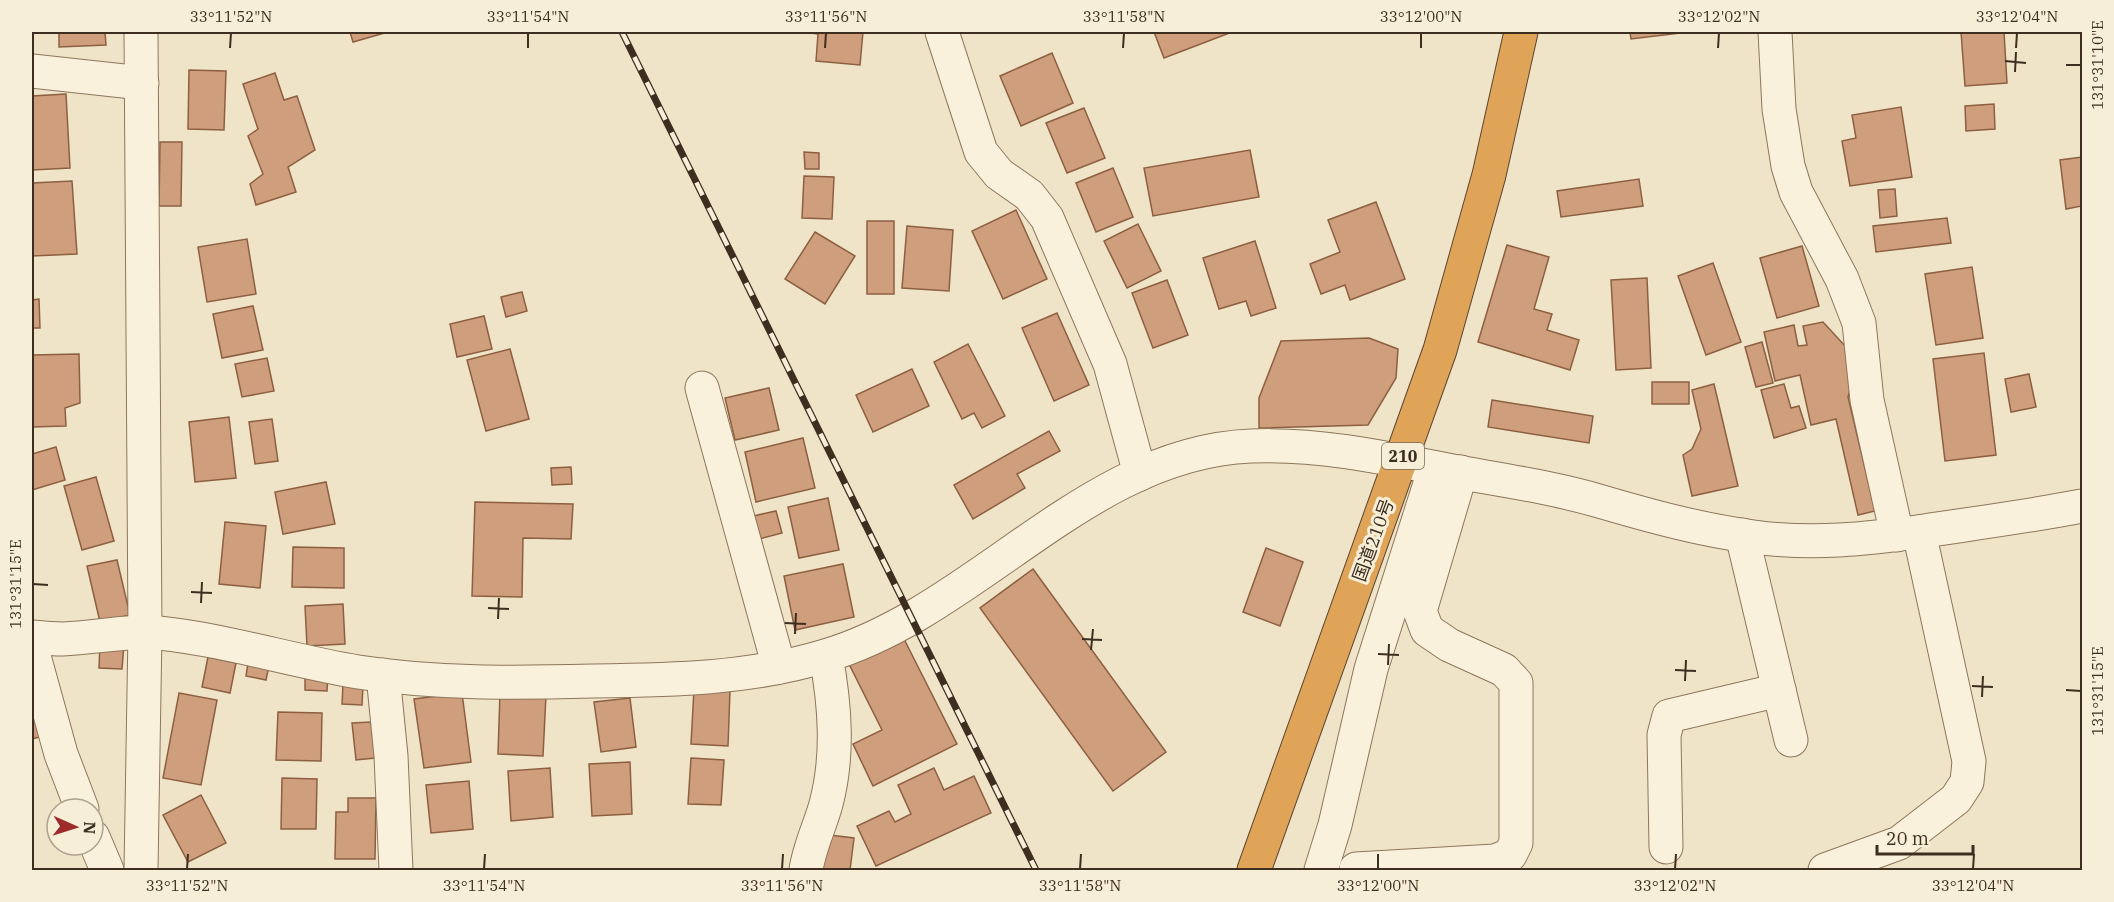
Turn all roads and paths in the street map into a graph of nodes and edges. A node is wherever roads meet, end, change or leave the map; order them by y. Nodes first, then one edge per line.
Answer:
1 (141, 32) edge
2 (942, 32) edge
3 (1521, 32) edge
4 (1775, 32) edge
5 (32, 71) edge
6 (142, 83) junction
7 (702, 388) dead end
8 (1401, 462) junction
9 (1448, 470) junction
10 (1140, 474) junction
11 (2082, 506) edge
12 (1908, 534) junction
13 (1742, 536) junction
14 (145, 632) junction
15 (32, 637) edge
16 (32, 649) edge
17 (826, 656) junction
18 (780, 667) junction
19 (383, 675) junction
20 (1779, 690) junction
21 (1791, 740) dead end
22 (77, 797) edge
23 (1666, 847) dead end
24 (1886, 860) edge
25 (1356, 869) dead end
26 (141, 870) edge
27 (396, 870) edge
28 (806, 870) edge
29 (1254, 870) edge
30 (1321, 870) edge
31 (1825, 870) edge

1 - 6 street
2 - 10 street
3 - 8 highway, 国道210号 / 210
4 - 12 street
5 - 6 street
6 - 14 street
7 - 18 street
8 - 9 street
8 - 10 street
8 - 29 highway, 国道210号 / 210
9 - 13 street
9 - 25 street
9 - 30 street
10 - 17 street
11 - 12 street
12 - 13 street
12 - 24 street
13 - 20 street
14 - 15 street
14 - 19 street
14 - 26 street
16 - 22 street
17 - 18 street
17 - 28 street
18 - 19 street
19 - 27 street
20 - 21 street
20 - 23 street
24 - 31 street

